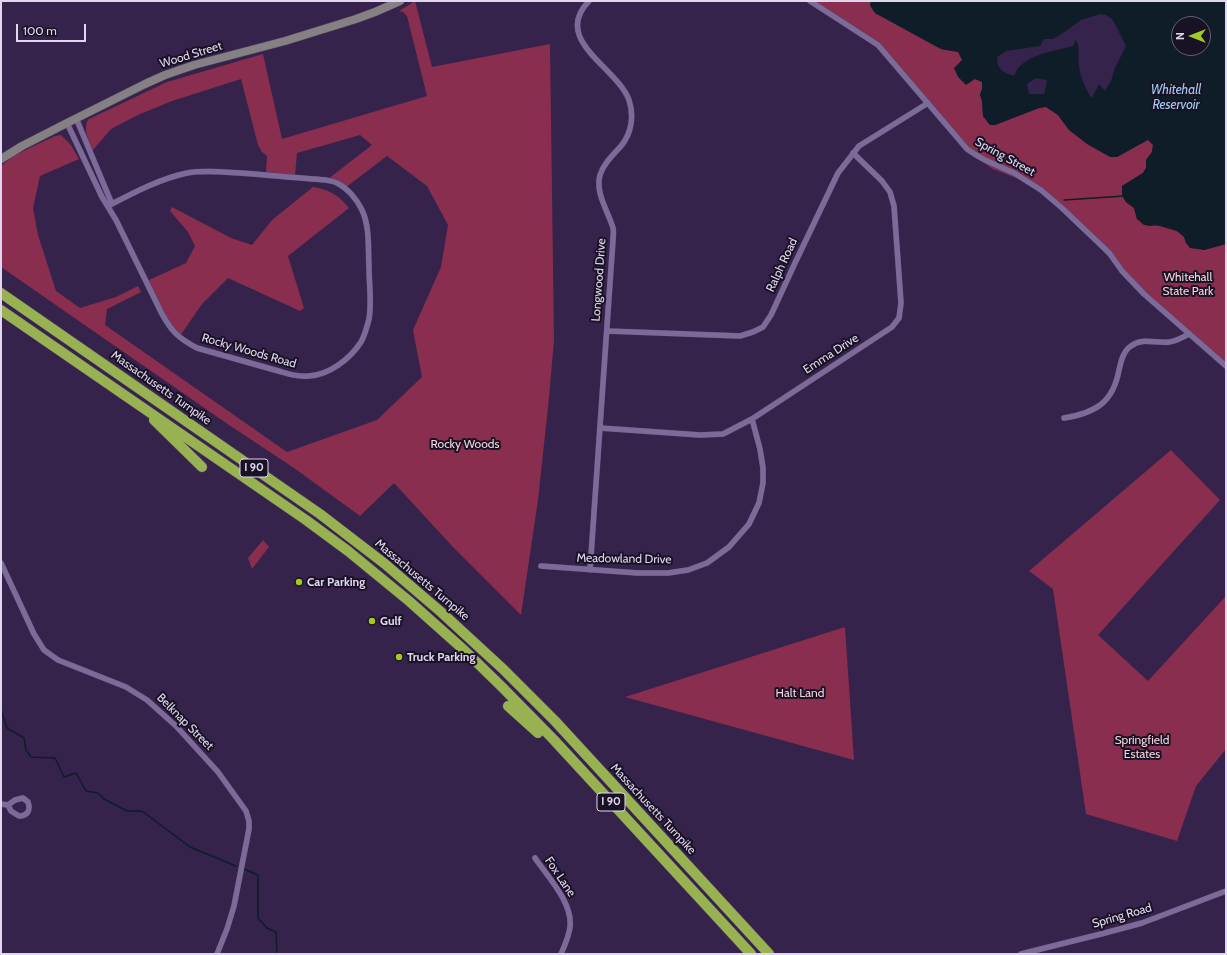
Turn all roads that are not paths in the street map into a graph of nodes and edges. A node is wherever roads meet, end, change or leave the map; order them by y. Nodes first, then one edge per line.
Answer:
1 (400, 1) edge
2 (589, 1) edge
3 (810, 1) edge
4 (928, 103) junction
5 (76, 118) junction
6 (67, 123) junction
7 (853, 153) junction
8 (1, 159) edge
9 (110, 205) junction
10 (1, 294) edge
11 (1, 310) edge
12 (607, 331) junction
13 (1189, 334) junction
14 (1226, 366) edge
15 (139, 404) junction
16 (1064, 418) dead end
17 (752, 419) junction
18 (600, 428) junction
19 (202, 467) dead end
20 (1, 563) edge
21 (541, 566) dead end
22 (590, 570) junction
23 (508, 706) dead end
24 (591, 780) junction
25 (1, 804) edge
26 (8, 805) dead end
27 (535, 858) dead end
28 (1226, 891) edge
29 (217, 954) edge
30 (561, 954) edge
31 (751, 954) edge
32 (769, 954) edge
33 (1021, 954) edge

1 - 5 main road, Wood Street
2 - 12 street, Longwood Drive
3 - 4 street, Spring Street
4 - 7 street, Ralph Road
4 - 13 street, Spring Street
5 - 6 main road, Wood Street
5 - 9 street, Rocky Woods Road
6 - 8 main road, Wood Street
6 - 9 street, Rocky Woods Road
7 - 12 street, Ralph Road
7 - 17 street, Emma Drive
9 - 9 street, Rocky Woods Road
10 - 32 highway, Massachusetts Turnpike / I 90
11 - 15 highway, Massachusetts Turnpike / I 90
12 - 18 street, Longwood Drive
13 - 14 street, Spring Street
13 - 16 street
15 - 19 highway
15 - 24 highway, Massachusetts Turnpike / I 90
17 - 18 street, Emma Drive
17 - 22 street, Meadowland Drive
18 - 22 street, Longwood Drive
20 - 29 street, Belknap Street
21 - 22 street, Meadowland Drive
23 - 24 highway
24 - 31 highway, Massachusetts Turnpike / I 90
25 - 26 street
27 - 30 street, Fox Lane
28 - 33 street, Spring Road

